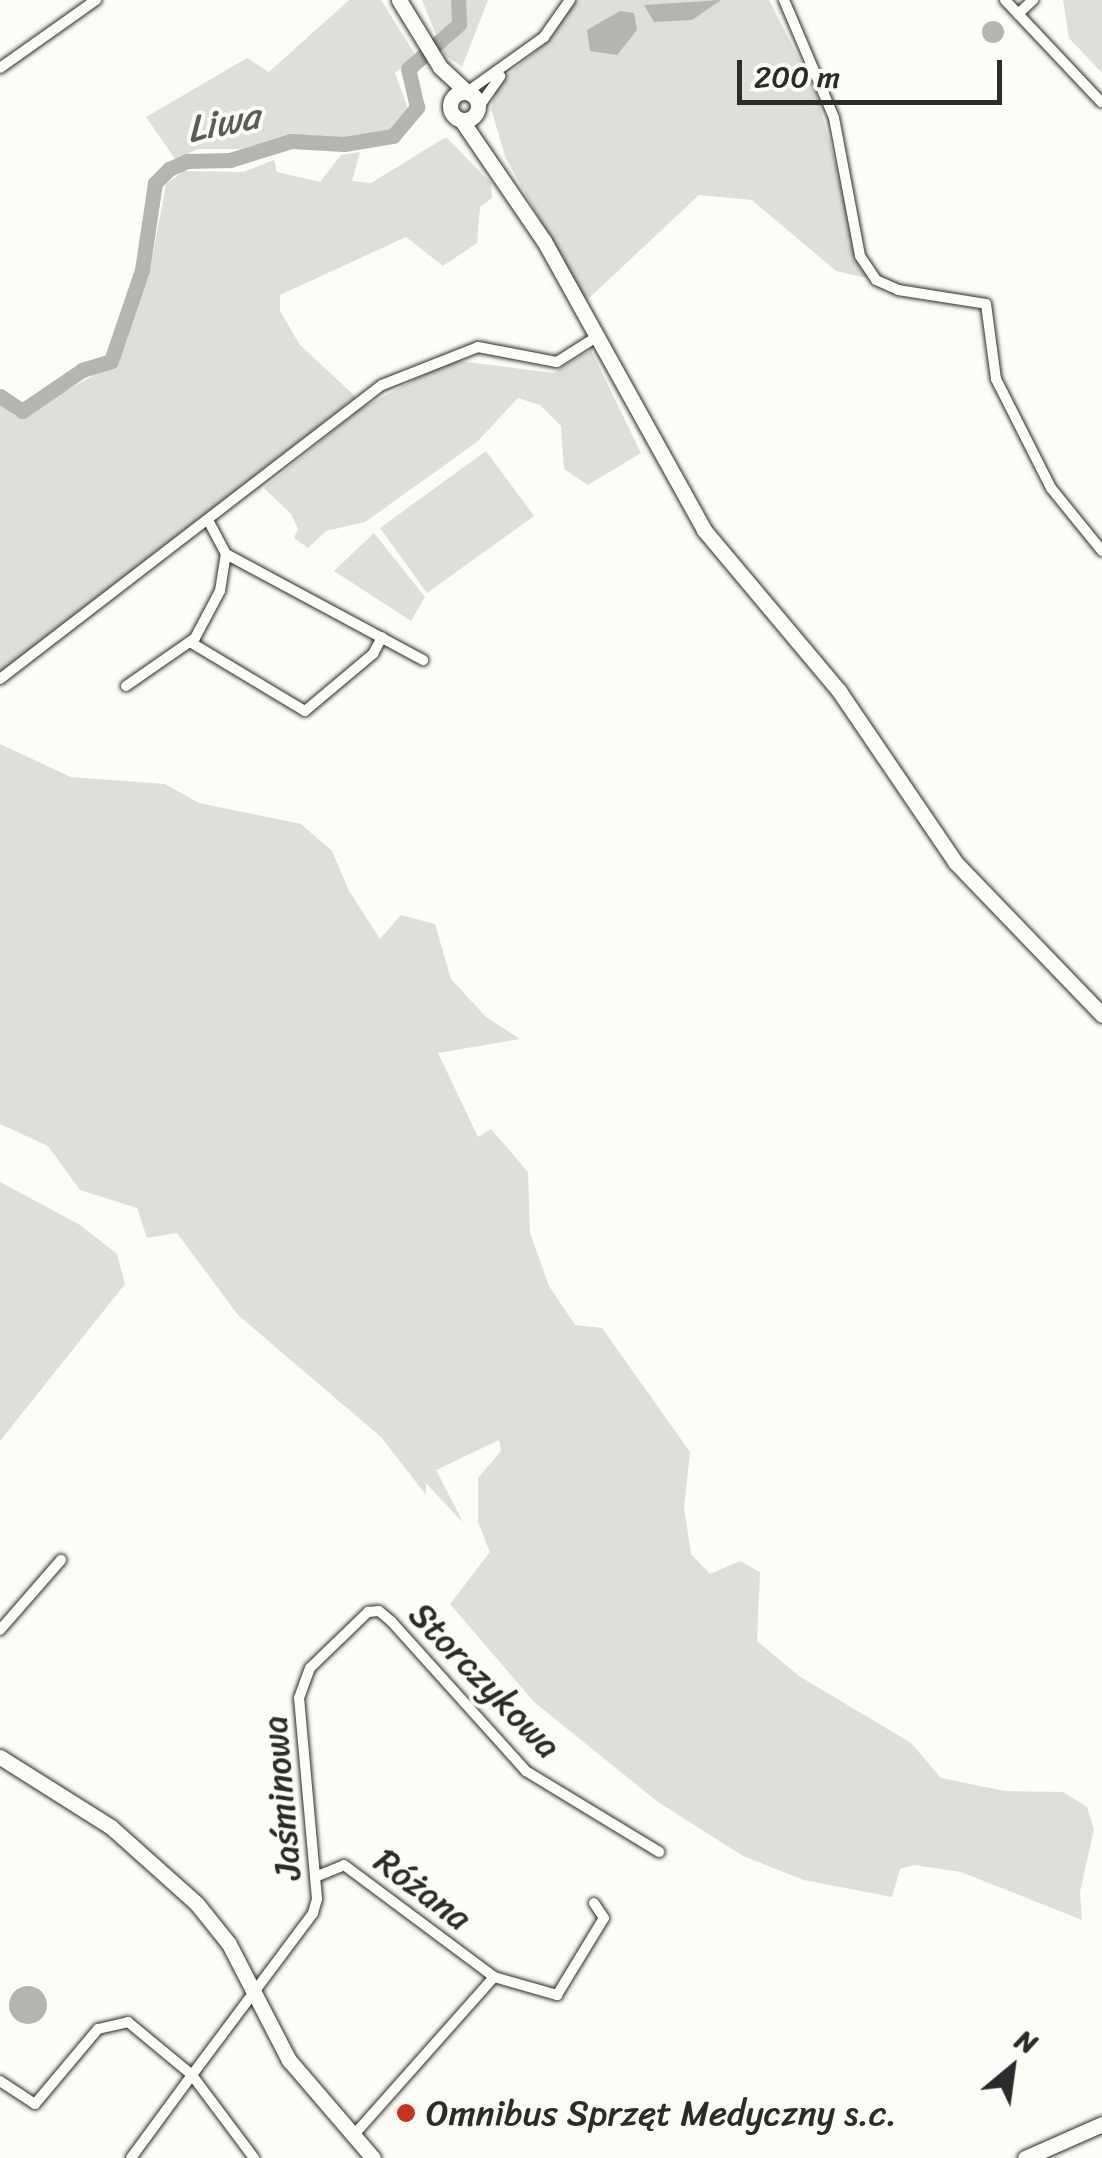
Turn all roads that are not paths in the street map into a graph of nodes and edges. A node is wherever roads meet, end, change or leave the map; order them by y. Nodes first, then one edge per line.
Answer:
1 (96, 0) edge
2 (399, 0) edge
3 (570, 0) edge
4 (784, 0) edge
5 (1005, 0) edge
6 (1033, 0) edge
7 (1018, 14) junction
8 (440, 67) junction
9 (507, 67) junction
10 (0, 68) edge
11 (468, 92) junction
12 (450, 100) junction
13 (1102, 102) edge
14 (478, 108) junction
15 (462, 121) junction
16 (502, 172) junction
17 (598, 336) junction
18 (208, 520) junction
19 (1102, 551) edge
20 (226, 554) junction
21 (382, 637) junction
22 (190, 642) junction
23 (423, 660) dead end
24 (0, 679) edge
25 (126, 686) dead end
26 (1102, 1015) edge
27 (61, 1560) dead end
28 (374, 1609) joint
29 (0, 1630) edge
30 (0, 1757) edge
31 (658, 1852) dead end
32 (314, 1877) junction
33 (594, 1903) dead end
34 (494, 1977) junction
35 (254, 1992) junction
36 (192, 2075) junction
37 (0, 2081) edge
38 (1102, 2124) edge
39 (352, 2137) junction
40 (131, 2158) edge
41 (254, 2158) edge
42 (372, 2158) edge
43 (1025, 2158) edge

1 - 10 street
2 - 8 main road
3 - 9 street
4 - 19 street
5 - 7 street
6 - 7 street
7 - 13 street
8 - 11 main road
8 - 12 main road
9 - 11 street
9 - 14 street
11 - 12 main road
11 - 14 main road
12 - 15 main road
14 - 15 main road
14 - 16 main road
15 - 16 main road
16 - 17 main road
17 - 18 street
17 - 26 main road
18 - 20 street
18 - 24 street
20 - 21 street
20 - 22 street
21 - 22 street
21 - 23 street
22 - 25 street
27 - 29 street
28 - 31 street, Storczykowa
28 - 32 street, Jaśminowa
30 - 35 main road
32 - 34 street, Różana
32 - 35 street, Jaśminowa
33 - 34 street, Różana
34 - 39 street
35 - 36 street, Jaśminowa
35 - 39 main road
36 - 37 street
36 - 40 street, Jaśminowa
36 - 41 street
38 - 43 main road
39 - 42 main road

